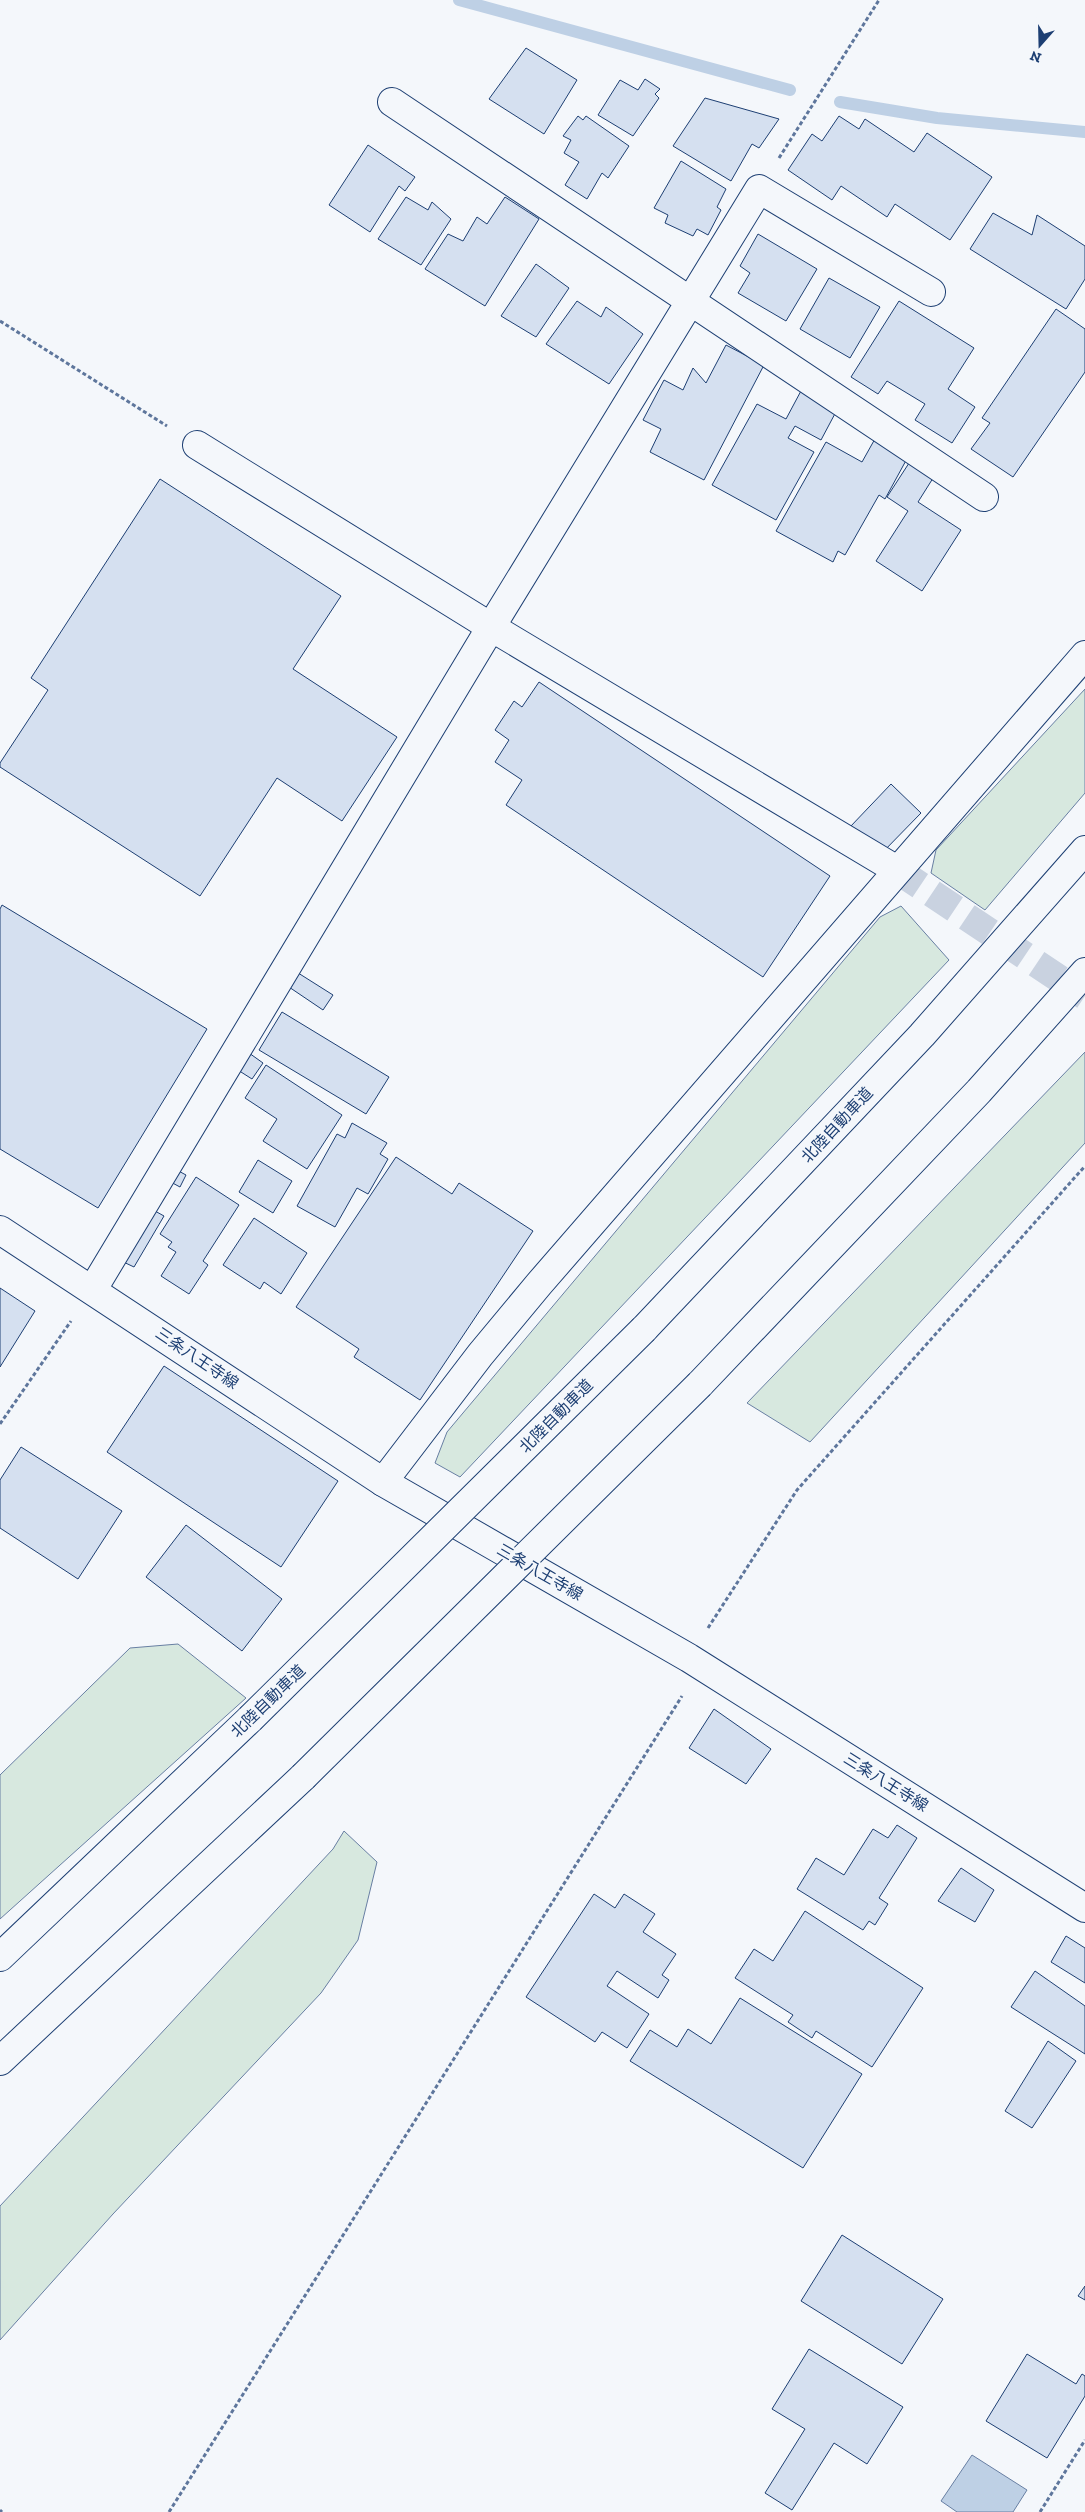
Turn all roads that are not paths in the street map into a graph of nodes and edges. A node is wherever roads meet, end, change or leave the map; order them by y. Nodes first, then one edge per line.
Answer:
1 (392, 102) dead end
2 (931, 292) dead end
3 (691, 300) junction
4 (197, 445) road end
5 (984, 497) dead end
6 (491, 627) junction
7 (1085, 655) edge
8 (1085, 850) edge
9 (897, 870) junction
10 (1085, 972) edge
11 (0, 1230) edge
12 (93, 1290) junction
13 (383, 1482) junction
14 (1085, 1908) edge
15 (0, 1957) edge
16 (0, 2061) edge

1 - 3 main road
2 - 3 main road
3 - 5 main road
3 - 6 main road
4 - 6 main road
6 - 9 main road
6 - 12 main road
7 - 9 main road
8 - 15 main road, 北陸自動車道, bridge
9 - 13 main road
10 - 16 main road, bridge
11 - 12 main road, 三条八王寺線
12 - 13 main road, 三条八王寺線
13 - 14 main road, 三条八王寺線

